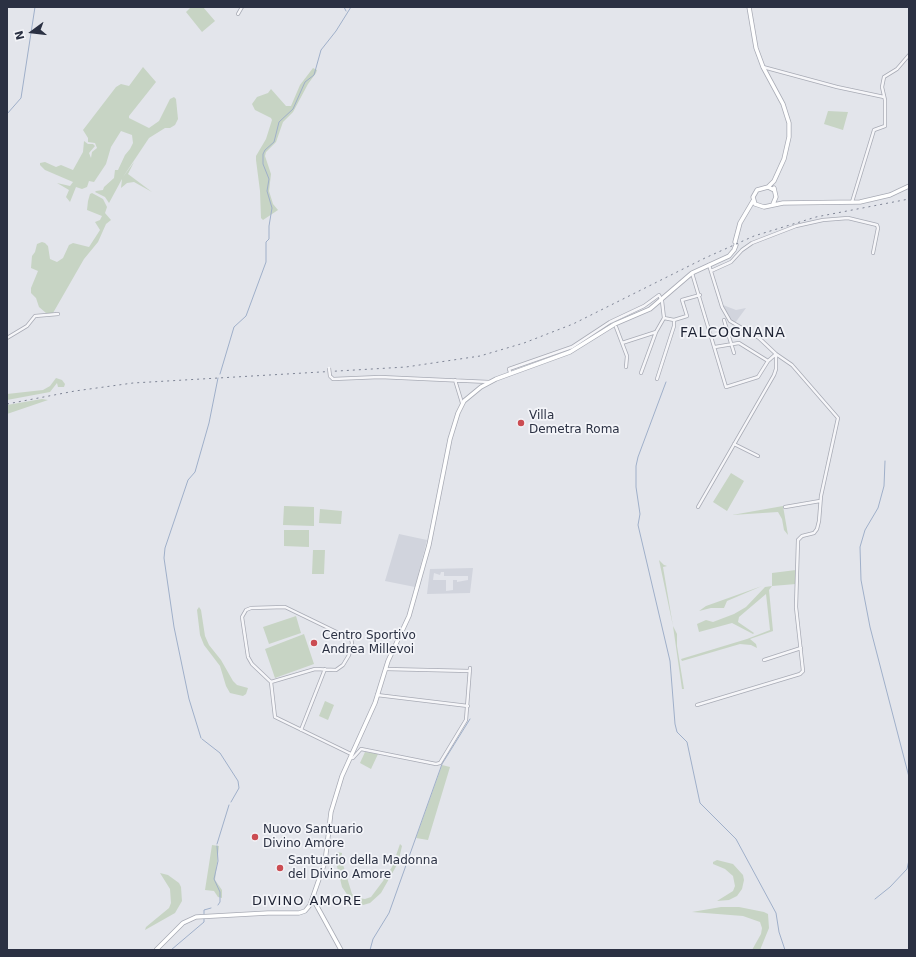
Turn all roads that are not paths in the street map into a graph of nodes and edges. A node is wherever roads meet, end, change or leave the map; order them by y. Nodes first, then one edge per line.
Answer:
1 (242, 7) edge
2 (749, 7) edge
3 (238, 14) dead end
4 (909, 55) edge
5 (763, 67) junction
6 (884, 97) junction
7 (774, 181) junction
8 (909, 186) edge
9 (768, 187) junction
10 (774, 190) junction
11 (776, 199) junction
12 (753, 201) junction
13 (852, 202) junction
14 (783, 203) junction
15 (773, 204) junction
16 (756, 205) junction
17 (749, 208) junction
18 (873, 253) dead end
19 (709, 264) junction
20 (711, 271) junction
21 (692, 272) junction
22 (700, 295) junction
23 (662, 301) junction
24 (58, 314) dead end
25 (664, 318) junction
26 (674, 320) junction
27 (724, 320) dead end
28 (616, 327) dead end
29 (656, 332) junction
30 (7, 338) edge
31 (622, 343) junction
32 (731, 343) junction
33 (715, 347) junction
34 (734, 353) dead end
35 (776, 354) junction
36 (768, 361) junction
37 (626, 367) dead end
38 (329, 368) dead end
39 (510, 372) junction
40 (641, 373) dead end
41 (657, 379) dead end
42 (455, 380) junction
43 (489, 382) junction
44 (462, 403) junction
45 (734, 444) junction
46 (758, 456) dead end
47 (820, 501) junction
48 (698, 507) dead end
49 (785, 507) dead end
50 (801, 648) junction
51 (764, 660) dead end
52 (325, 669) junction
53 (386, 669) junction
54 (271, 682) junction
55 (377, 695) junction
56 (697, 705) dead end
57 (468, 706) junction
58 (300, 730) junction
59 (350, 756) junction
60 (313, 899) junction
61 (156, 950) edge
62 (341, 950) edge

1 - 3 street
2 - 5 main road
4 - 6 street
5 - 6 street
5 - 7 main road
6 - 13 street
7 - 9 main road
7 - 10 main road
8 - 13 main road
9 - 10 main road
9 - 12 main road
10 - 11 main road
11 - 14 main road
11 - 15 main road
12 - 16 main road
12 - 17 main road
13 - 14 main road
14 - 15 main road
15 - 16 main road
16 - 17 main road
17 - 19 main road
18 - 20 street
19 - 20 street
19 - 21 main road
20 - 35 street
21 - 22 street
21 - 23 main road
22 - 26 street
22 - 33 street
23 - 25 street
23 - 39 main road
23 - 39 street
24 - 30 street
25 - 26 street
25 - 29 street
26 - 41 street
27 - 32 street
28 - 31 street
29 - 31 street
29 - 40 street
31 - 37 street
32 - 33 street
32 - 34 street
32 - 36 street
33 - 36 street
35 - 36 street
35 - 45 street
35 - 47 street
38 - 42 street, bridge
39 - 43 main road
42 - 43 street
42 - 44 street
43 - 44 main road
44 - 53 main road
45 - 46 street
45 - 48 street
47 - 49 street
47 - 50 street
50 - 51 street
50 - 56 street
52 - 54 street
52 - 54 street
52 - 58 street
53 - 55 main road
53 - 57 street
54 - 58 street
55 - 57 street
55 - 59 main road
57 - 59 street
58 - 59 street
59 - 60 main road
60 - 61 main road
60 - 62 main road

